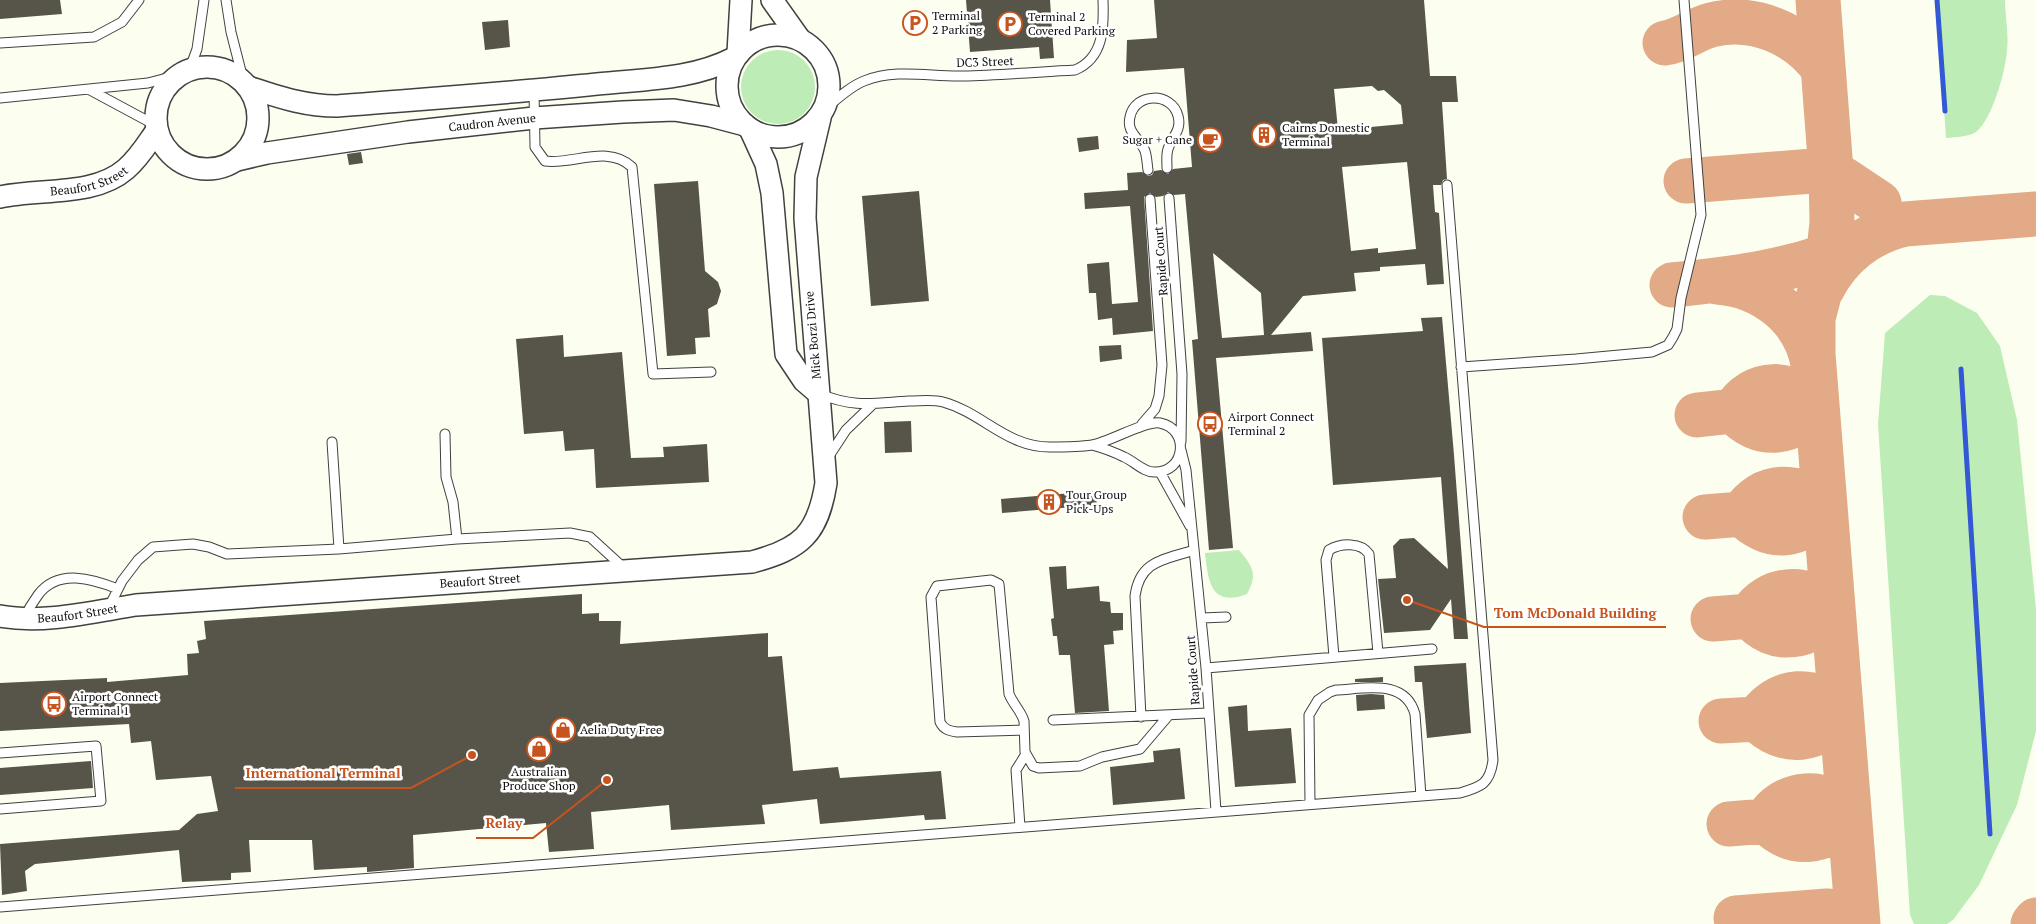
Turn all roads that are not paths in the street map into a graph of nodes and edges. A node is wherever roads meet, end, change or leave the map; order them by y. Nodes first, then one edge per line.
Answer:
1 (139, 0) edge
2 (204, 0) edge
3 (226, 0) edge
4 (740, 0) edge
5 (772, 0) edge
6 (1103, 0) edge
7 (1684, 0) edge
8 (799, 38) junction
9 (0, 43) edge
10 (736, 56) junction
11 (185, 72) junction
12 (246, 85) junction
13 (90, 90) junction
14 (534, 91) junction
15 (0, 98) edge
16 (822, 114) junction
17 (534, 118) junction
18 (748, 127) junction
19 (157, 128) junction
20 (238, 160) junction
21 (1167, 168) dead end
22 (1148, 170) dead end
23 (1447, 185) dead end
24 (0, 196) edge
25 (1169, 198) dead end
26 (1150, 199) dead end
27 (1461, 367) junction
28 (711, 372) dead end
29 (818, 393) junction
30 (873, 404) junction
31 (1140, 426) junction
32 (445, 434) dead end
33 (332, 442) dead end
34 (1092, 445) junction
35 (1181, 446) junction
36 (826, 462) junction
37 (1160, 472) junction
38 (1191, 529) junction
39 (457, 539) junction
40 (339, 549) junction
41 (1194, 550) junction
42 (627, 571) junction
43 (118, 589) junction
44 (108, 609) junction
45 (0, 616) edge
46 (1226, 617) dead end
47 (24, 618) junction
48 (1202, 618) junction
49 (1432, 649) dead end
50 (1378, 654) junction
51 (1334, 657) junction
52 (1206, 668) junction
53 (1208, 713) junction
54 (1169, 716) junction
55 (1141, 717) junction
56 (1053, 720) dead end
57 (1024, 730) junction
58 (0, 753) edge
59 (1026, 754) junction
60 (1421, 796) junction
61 (1310, 804) junction
62 (0, 809) edge
63 (1216, 811) junction
64 (1020, 827) junction
65 (0, 907) edge

1 - 9 lane
2 - 11 lane
3 - 12 lane
4 - 10 street
5 - 8 street
6 - 16 lane, DC3 Street
7 - 27 lane
8 - 10 street
8 - 16 street
10 - 14 street
10 - 18 street
11 - 12 street
11 - 13 lane
11 - 19 street
12 - 14 street
12 - 20 street
13 - 15 lane
13 - 19 lane
14 - 17 lane
16 - 18 street
16 - 29 street, Mick Borzi Drive
17 - 18 street, Caudron Avenue
17 - 20 street, Caudron Avenue
17 - 28 lane
18 - 29 street, Mick Borzi Drive
19 - 20 street
19 - 24 street, Beaufort Street
21 - 22 lane
23 - 27 lane
25 - 35 lane, Rapide Court
26 - 31 lane, Rapide Court
27 - 60 lane
29 - 30 lane
29 - 36 street, Beaufort Street
30 - 34 lane
30 - 36 lane
31 - 34 lane
31 - 35 lane
32 - 39 lane
33 - 40 lane
34 - 37 lane
35 - 37 lane
35 - 38 lane, Rapide Court
36 - 42 street, Beaufort Street
37 - 38 lane, Rapide Court
38 - 41 lane, Rapide Court
39 - 40 lane
39 - 42 lane
40 - 43 lane
41 - 48 lane, Rapide Court
41 - 55 lane
42 - 44 street, Beaufort Street
43 - 44 lane
43 - 47 lane
44 - 47 street, Beaufort Street
45 - 47 street, Beaufort Street
46 - 48 lane
48 - 52 lane, Rapide Court
49 - 50 lane
50 - 51 lane
50 - 51 lane
51 - 52 lane
52 - 53 lane, Rapide Court
53 - 54 lane
53 - 63 lane, Rapide Court
54 - 55 lane
54 - 59 lane
55 - 56 lane
57 - 57 lane
57 - 59 lane
58 - 62 lane
59 - 64 lane
60 - 61 lane
60 - 61 lane
61 - 63 lane
63 - 64 lane
64 - 65 lane

